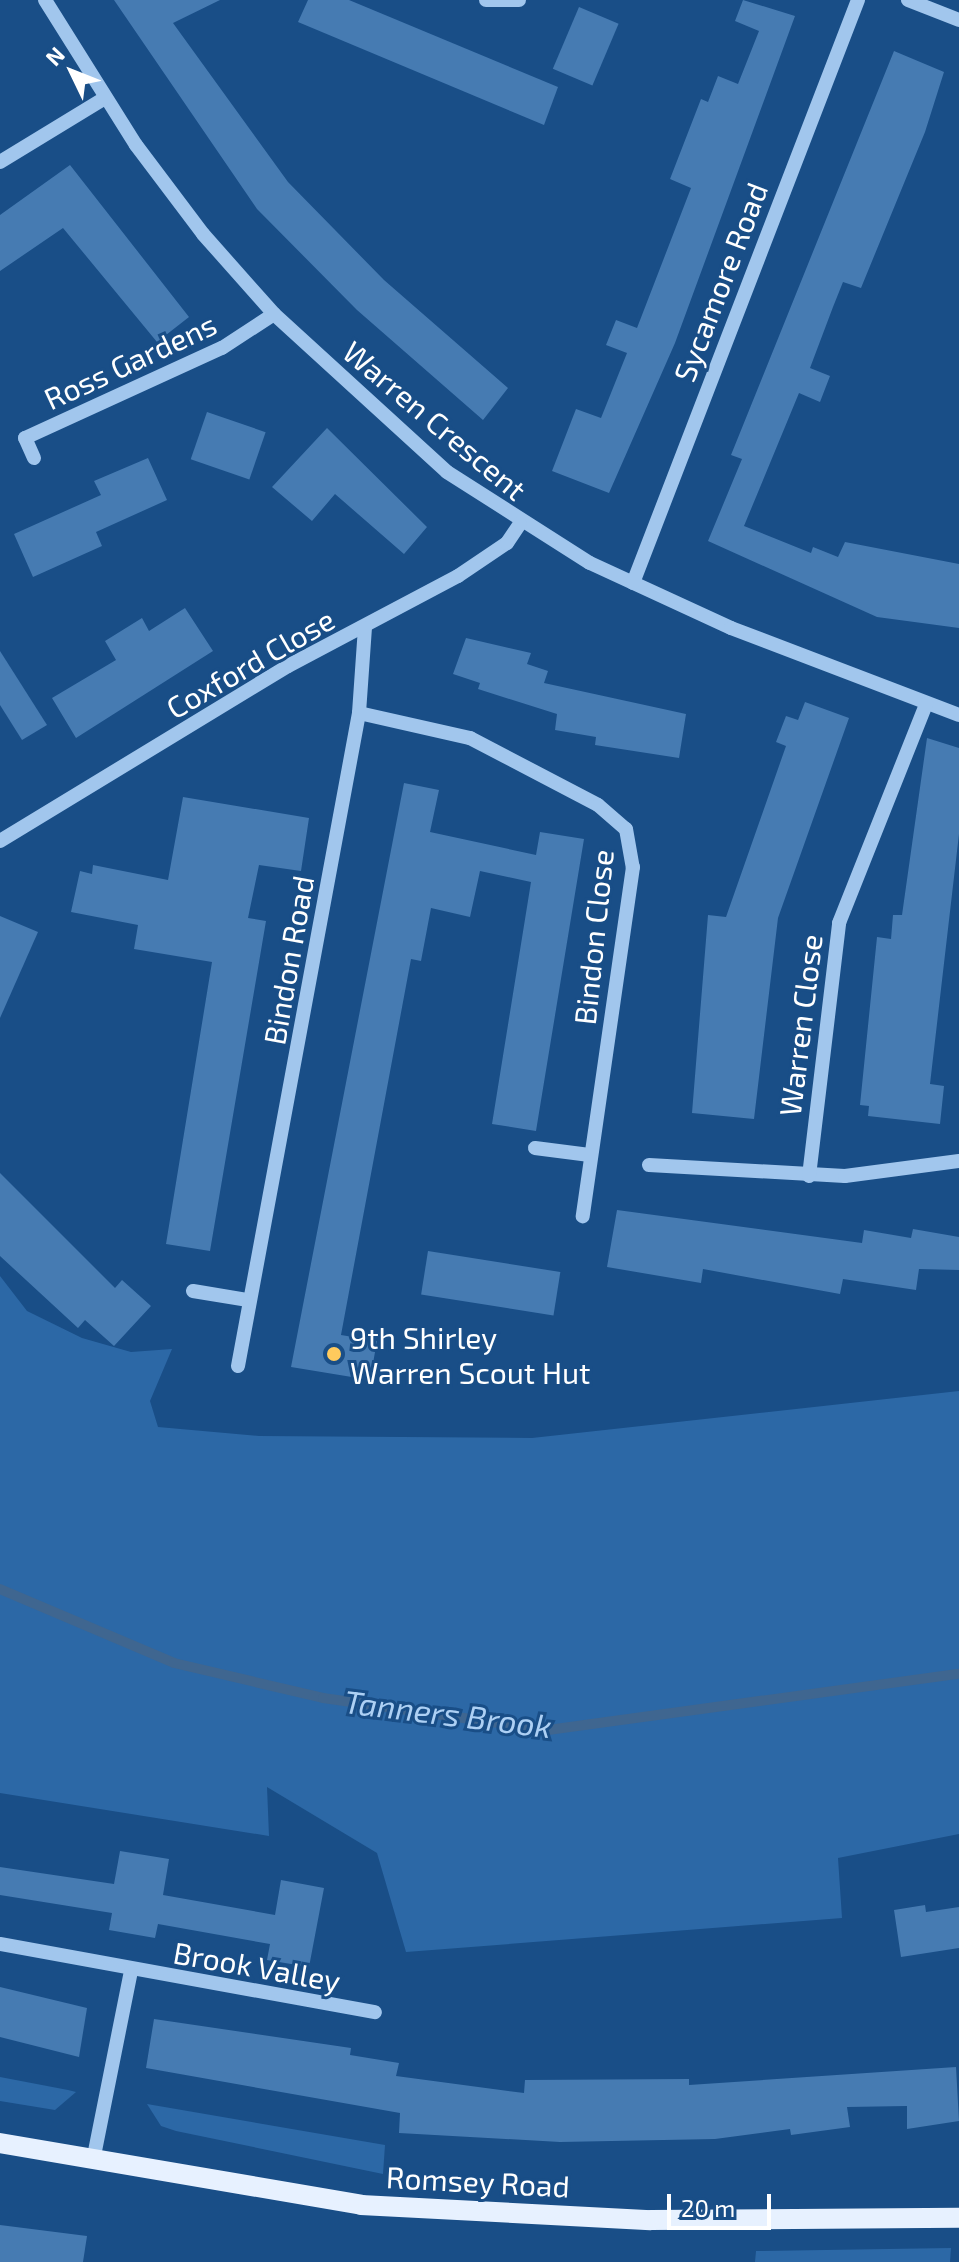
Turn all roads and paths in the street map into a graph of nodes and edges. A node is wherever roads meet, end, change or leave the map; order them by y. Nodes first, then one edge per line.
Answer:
1 (45, 0) edge
2 (486, 0) edge
3 (519, 0) edge
4 (858, 0) edge
5 (908, 0) edge
6 (959, 20) edge
7 (105, 98) junction
8 (0, 162) edge
9 (274, 314) junction
10 (34, 458) dead end
11 (520, 524) junction
12 (633, 583) junction
13 (365, 628) junction
14 (926, 704) junction
15 (359, 713) junction
16 (959, 715) edge
17 (0, 841) edge
18 (535, 1148) dead end
19 (590, 1155) junction
20 (959, 1161) edge
21 (649, 1165) dead end
22 (809, 1176) junction
23 (583, 1216) dead end
24 (193, 1291) dead end
25 (248, 1300) junction
26 (238, 1366) dead end
27 (0, 1944) edge
28 (131, 1971) junction
29 (375, 2012) dead end
30 (0, 2143) edge
31 (93, 2161) junction
32 (959, 2218) edge

1 - 7 street, Warren Crescent
2 - 3 street
4 - 12 street, Sycamore Road
5 - 6 street
7 - 8 street
7 - 9 street, Warren Crescent
9 - 10 street, Ross Gardens
9 - 11 street, Warren Crescent
11 - 12 street, Warren Crescent
11 - 13 street, Coxford Close
12 - 14 street, Warren Crescent
13 - 15 street, Bindon Road
13 - 17 street, Coxford Close
14 - 16 street, Warren Crescent
14 - 22 street, Warren Close
15 - 19 street, Bindon Close
15 - 25 street, Bindon Road
18 - 19 street
19 - 23 street, Bindon Close
20 - 22 street
21 - 22 street
24 - 25 street
25 - 26 street, Bindon Road
27 - 28 street, Brook Valley
28 - 29 street, Brook Valley
28 - 31 street, Brook Valley
30 - 31 main road, Romsey Road
31 - 32 main road, Romsey Road

